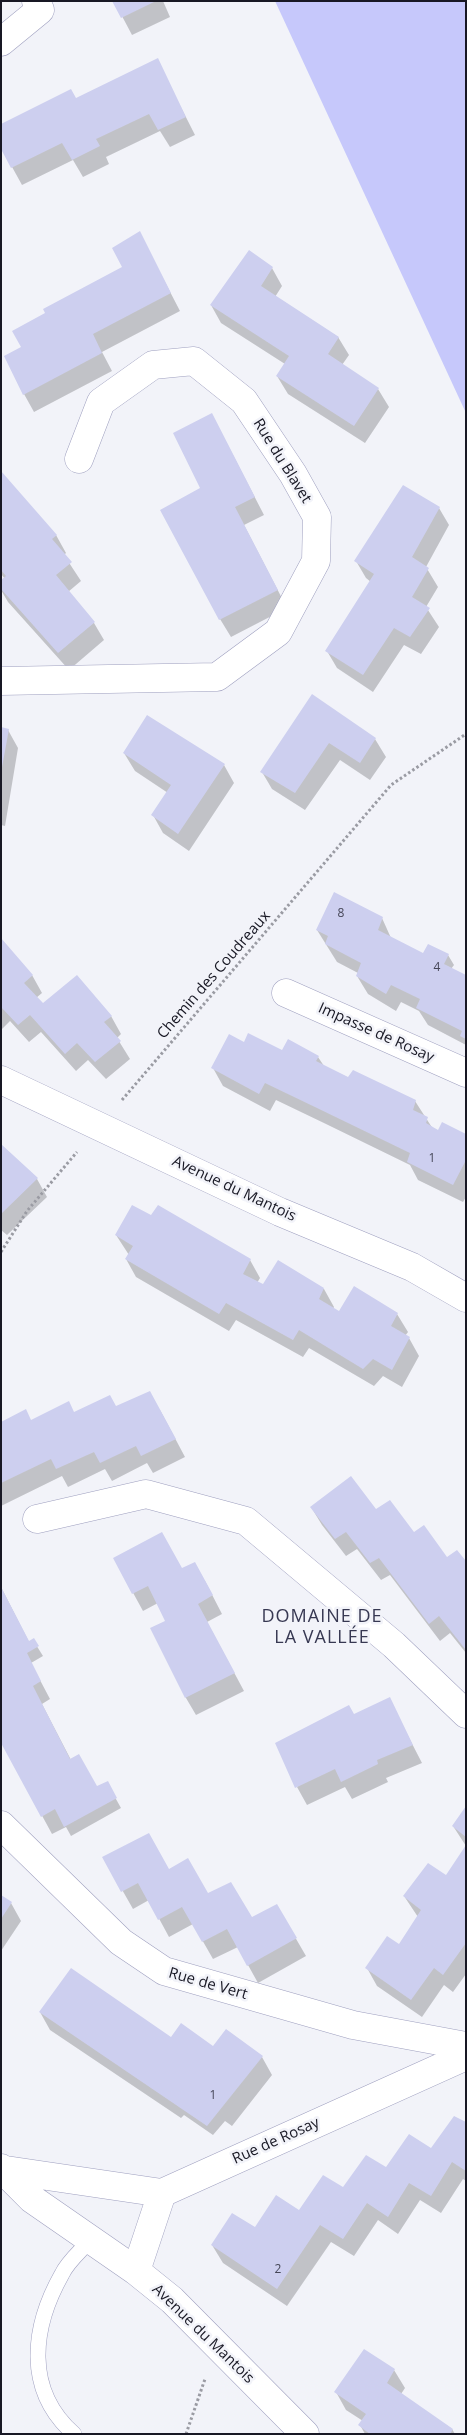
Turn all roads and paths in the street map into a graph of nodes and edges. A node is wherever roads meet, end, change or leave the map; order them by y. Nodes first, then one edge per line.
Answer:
1 (36, 1) edge
2 (1, 42) edge
3 (79, 459) dead end
4 (1, 681) edge
5 (466, 734) edge
6 (286, 993) dead end
7 (466, 1073) edge
8 (1, 1080) edge
9 (100, 1126) junction
10 (1, 1252) edge
11 (466, 1298) edge
12 (37, 1519) dead end
13 (466, 1714) edge
14 (1, 1825) edge
15 (466, 2046) edge
16 (466, 2056) edge
17 (4, 2169) edge
18 (162, 2193) junction
19 (92, 2239) junction
20 (136, 2270) junction
21 (218, 2346) junction
22 (74, 2434) edge
23 (186, 2434) edge
24 (305, 2434) edge

1 - 2 street
3 - 4 street, Rue du Blavet
5 - 9 path, Chemin des Coudreaux
6 - 7 street, Impasse de Rosay
8 - 9 street, Avenue du Mantois
9 - 10 path, Chemin des Coudreaux
9 - 11 street, Avenue du Mantois
12 - 13 street
14 - 15 street, Rue de Vert
16 - 18 street, Rue de Rosay
17 - 18 street
17 - 19 street, Avenue du Mantois
18 - 20 street
19 - 20 street, Avenue du Mantois
19 - 22 lane
20 - 21 street, Avenue du Mantois
21 - 23 path
21 - 24 street, Avenue du Mantois

